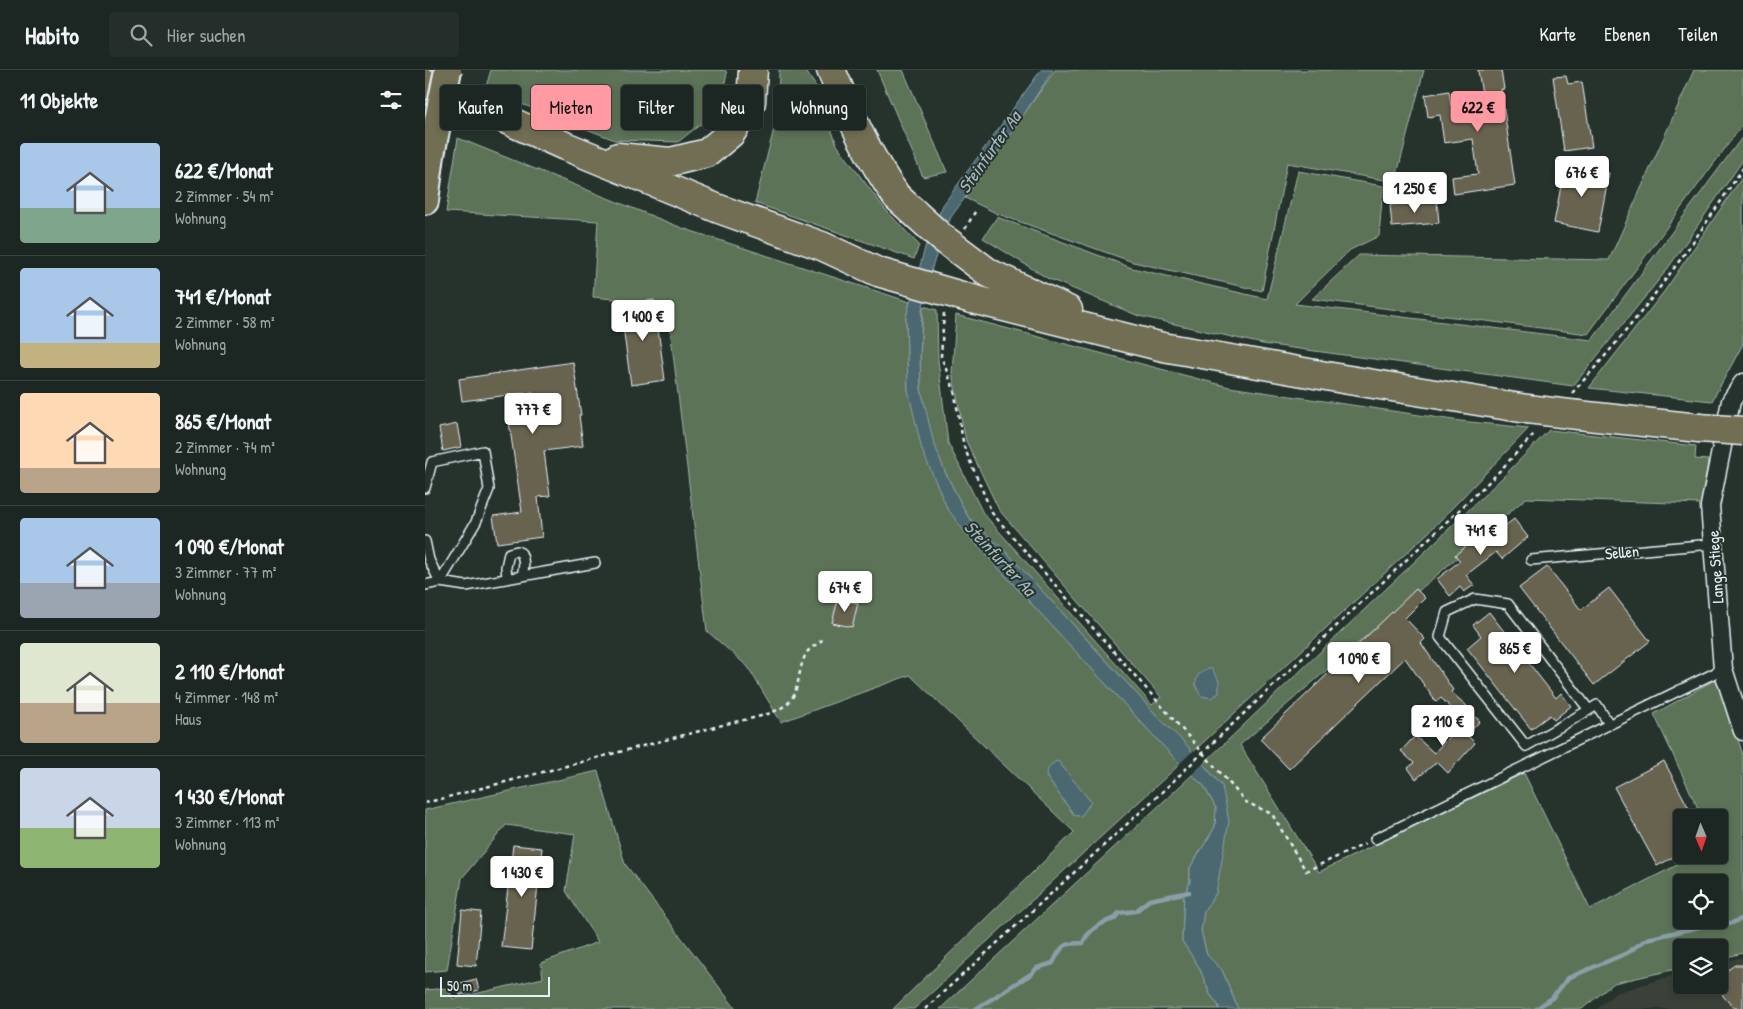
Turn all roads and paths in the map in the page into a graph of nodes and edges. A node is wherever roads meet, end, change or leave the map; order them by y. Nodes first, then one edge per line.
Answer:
1 (448, 70) edge
2 (753, 70) edge
3 (831, 70) edge
4 (425, 83) edge
5 (425, 99) edge
6 (565, 146) junction
7 (428, 160) edge
8 (1743, 168) edge
9 (425, 201) edge
10 (975, 212) dead end
11 (962, 236) dead end
12 (879, 272) junction
13 (944, 311) dead end
14 (1163, 347) junction
15 (1743, 383) edge
16 (1575, 404) junction
17 (1533, 419) junction
18 (1743, 431) edge
19 (425, 488) edge
20 (425, 541) edge
21 (1713, 544) junction
22 (1531, 560) dead end
23 (595, 563) dead end
24 (522, 575) junction
25 (507, 578) junction
26 (440, 582) junction
27 (425, 585) edge
28 (823, 639) dead end
29 (1723, 669) junction
30 (1589, 710) junction
31 (1609, 724) junction
32 (1743, 731) edge
33 (425, 803) edge
34 (1375, 839) joint
35 (925, 1009) edge

1 - 7 main road, bridge
2 - 6 highway
3 - 14 highway, bridge
4 - 6 highway
5 - 12 highway
6 - 12 highway
7 - 9 main road
8 - 16 path
10 - 11 path
12 - 14 highway, bridge
13 - 34 path
14 - 17 highway
15 - 21 street, Lange Stiege
16 - 17 highway, bridge
16 - 18 highway, bridge
17 - 35 path, bridge
19 - 26 lane
20 - 26 lane
21 - 22 lane, Sellen
21 - 29 street, Lange Stiege
23 - 24 lane
24 - 25 lane
24 - 25 lane
25 - 26 lane
26 - 27 lane
28 - 33 path
29 - 31 lane
29 - 32 street, Lange Stiege
30 - 30 lane
30 - 31 lane
31 - 34 lane

